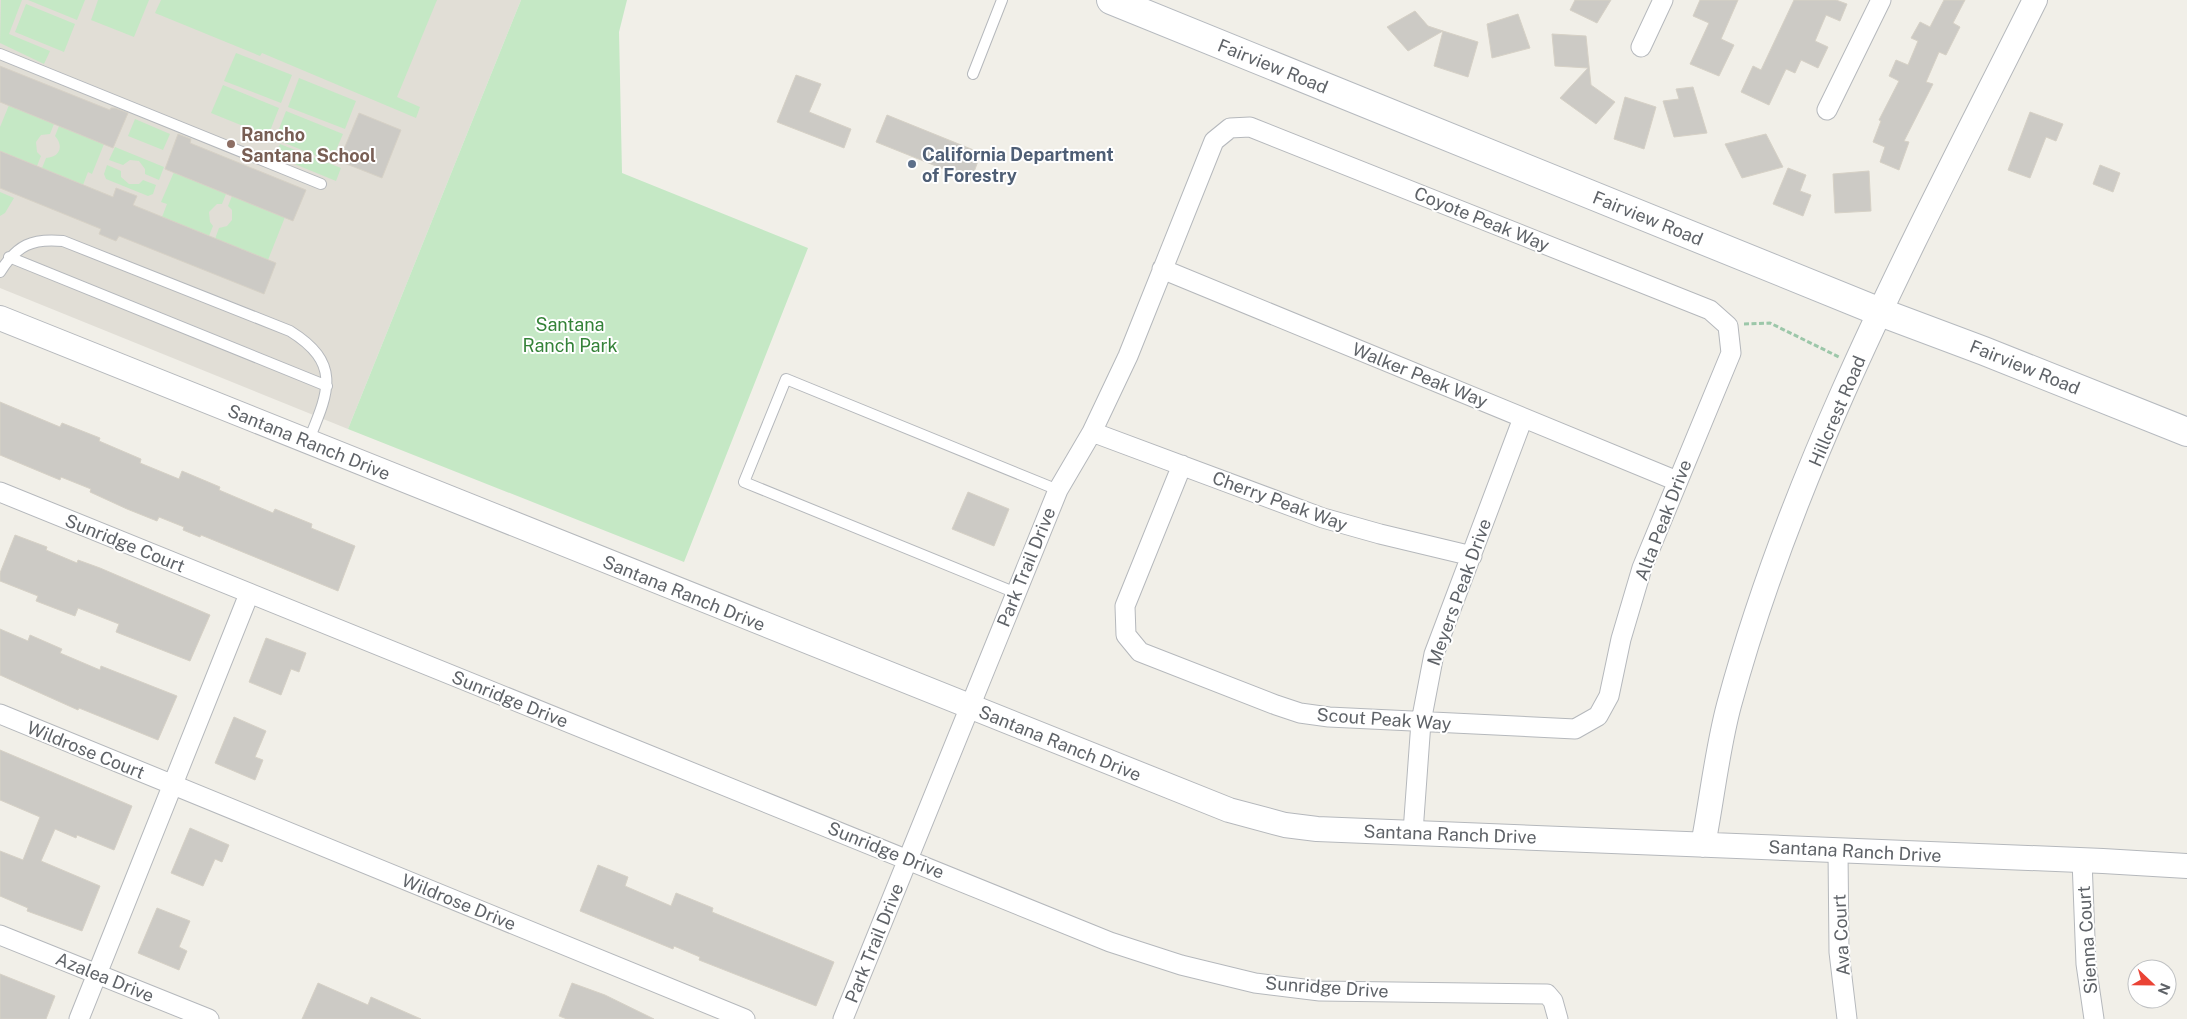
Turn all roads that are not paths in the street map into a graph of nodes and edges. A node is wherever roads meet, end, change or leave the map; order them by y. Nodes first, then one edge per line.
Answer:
1 (1002, 0) edge
2 (1111, 0) edge
3 (1663, 0) edge
4 (1881, 0) edge
5 (2035, 0) edge
6 (1641, 47) dead end
7 (0, 54) edge
8 (973, 74) dead end
9 (1826, 110) dead end
10 (1230, 128) joint
11 (321, 184) dead end
12 (9, 257) junction
13 (1162, 269) junction
14 (0, 272) edge
15 (1880, 312) junction
16 (0, 318) edge
17 (1728, 326) joint
18 (327, 386) junction
19 (1523, 418) junction
20 (1092, 432) junction
21 (2187, 432) edge
22 (308, 442) junction
23 (1182, 465) junction
24 (1677, 481) junction
25 (1058, 490) junction
26 (0, 492) edge
27 (1472, 556) junction
28 (1016, 593) junction
29 (249, 594) junction
30 (969, 708) junction
31 (0, 714) edge
32 (1598, 716) joint
33 (1421, 722) junction
34 (173, 785) junction
35 (1413, 832) junction
36 (1704, 845) junction
37 (1838, 851) junction
38 (908, 859) junction
39 (2082, 860) junction
40 (2187, 866) edge
41 (0, 935) edge
42 (98, 974) junction
43 (79, 1019) edge
44 (209, 1019) edge
45 (746, 1019) edge
46 (843, 1019) edge
47 (1558, 1019) edge
48 (1847, 1019) edge
49 (2094, 1019) edge

1 - 8 lane
2 - 15 main road, Fairview Road
3 - 6 street
4 - 9 street
5 - 15 street, Hillcrest Road
7 - 11 lane
10 - 13 street, Park Trail Drive
10 - 17 street, Coyote Peak Way
12 - 14 lane
12 - 18 lane
12 - 18 lane
13 - 19 street, Walker Peak Way
13 - 20 street, Park Trail Drive
15 - 21 main road, Fairview Road
15 - 36 street, Hillcrest Road
16 - 22 street, Santana Ranch Drive
17 - 24 street, Alta Peak Drive
18 - 22 lane
19 - 24 street, Walker Peak Way
19 - 27 street, Meyers Peak Drive
20 - 23 street, Cherry Peak Way
20 - 25 street, Park Trail Drive
22 - 30 street, Santana Ranch Drive
23 - 27 street, Cherry Peak Way
23 - 33 street, Scout Peak Way
24 - 32 street, Alta Peak Drive
25 - 28 street, Park Trail Drive
25 - 28 lane
26 - 29 street, Sunridge Court
27 - 33 street, Meyers Peak Drive
28 - 30 street, Park Trail Drive
29 - 34 street
29 - 38 street, Sunridge Drive
30 - 35 street, Santana Ranch Drive
30 - 38 street, Park Trail Drive
31 - 34 street, Wildrose Court
32 - 33 street, Scout Peak Way
33 - 35 street, Meyers Peak Drive
34 - 42 street
34 - 45 street, Wildrose Drive
35 - 36 street, Santana Ranch Drive
36 - 37 street, Santana Ranch Drive
37 - 39 street, Santana Ranch Drive
37 - 48 street, Ava Court
38 - 46 street, Park Trail Drive
38 - 47 street, Sunridge Drive
39 - 40 street, Santana Ranch Drive
39 - 49 street, Sienna Court
41 - 42 street, Azalea Drive
42 - 43 street
42 - 44 street, Azalea Drive

